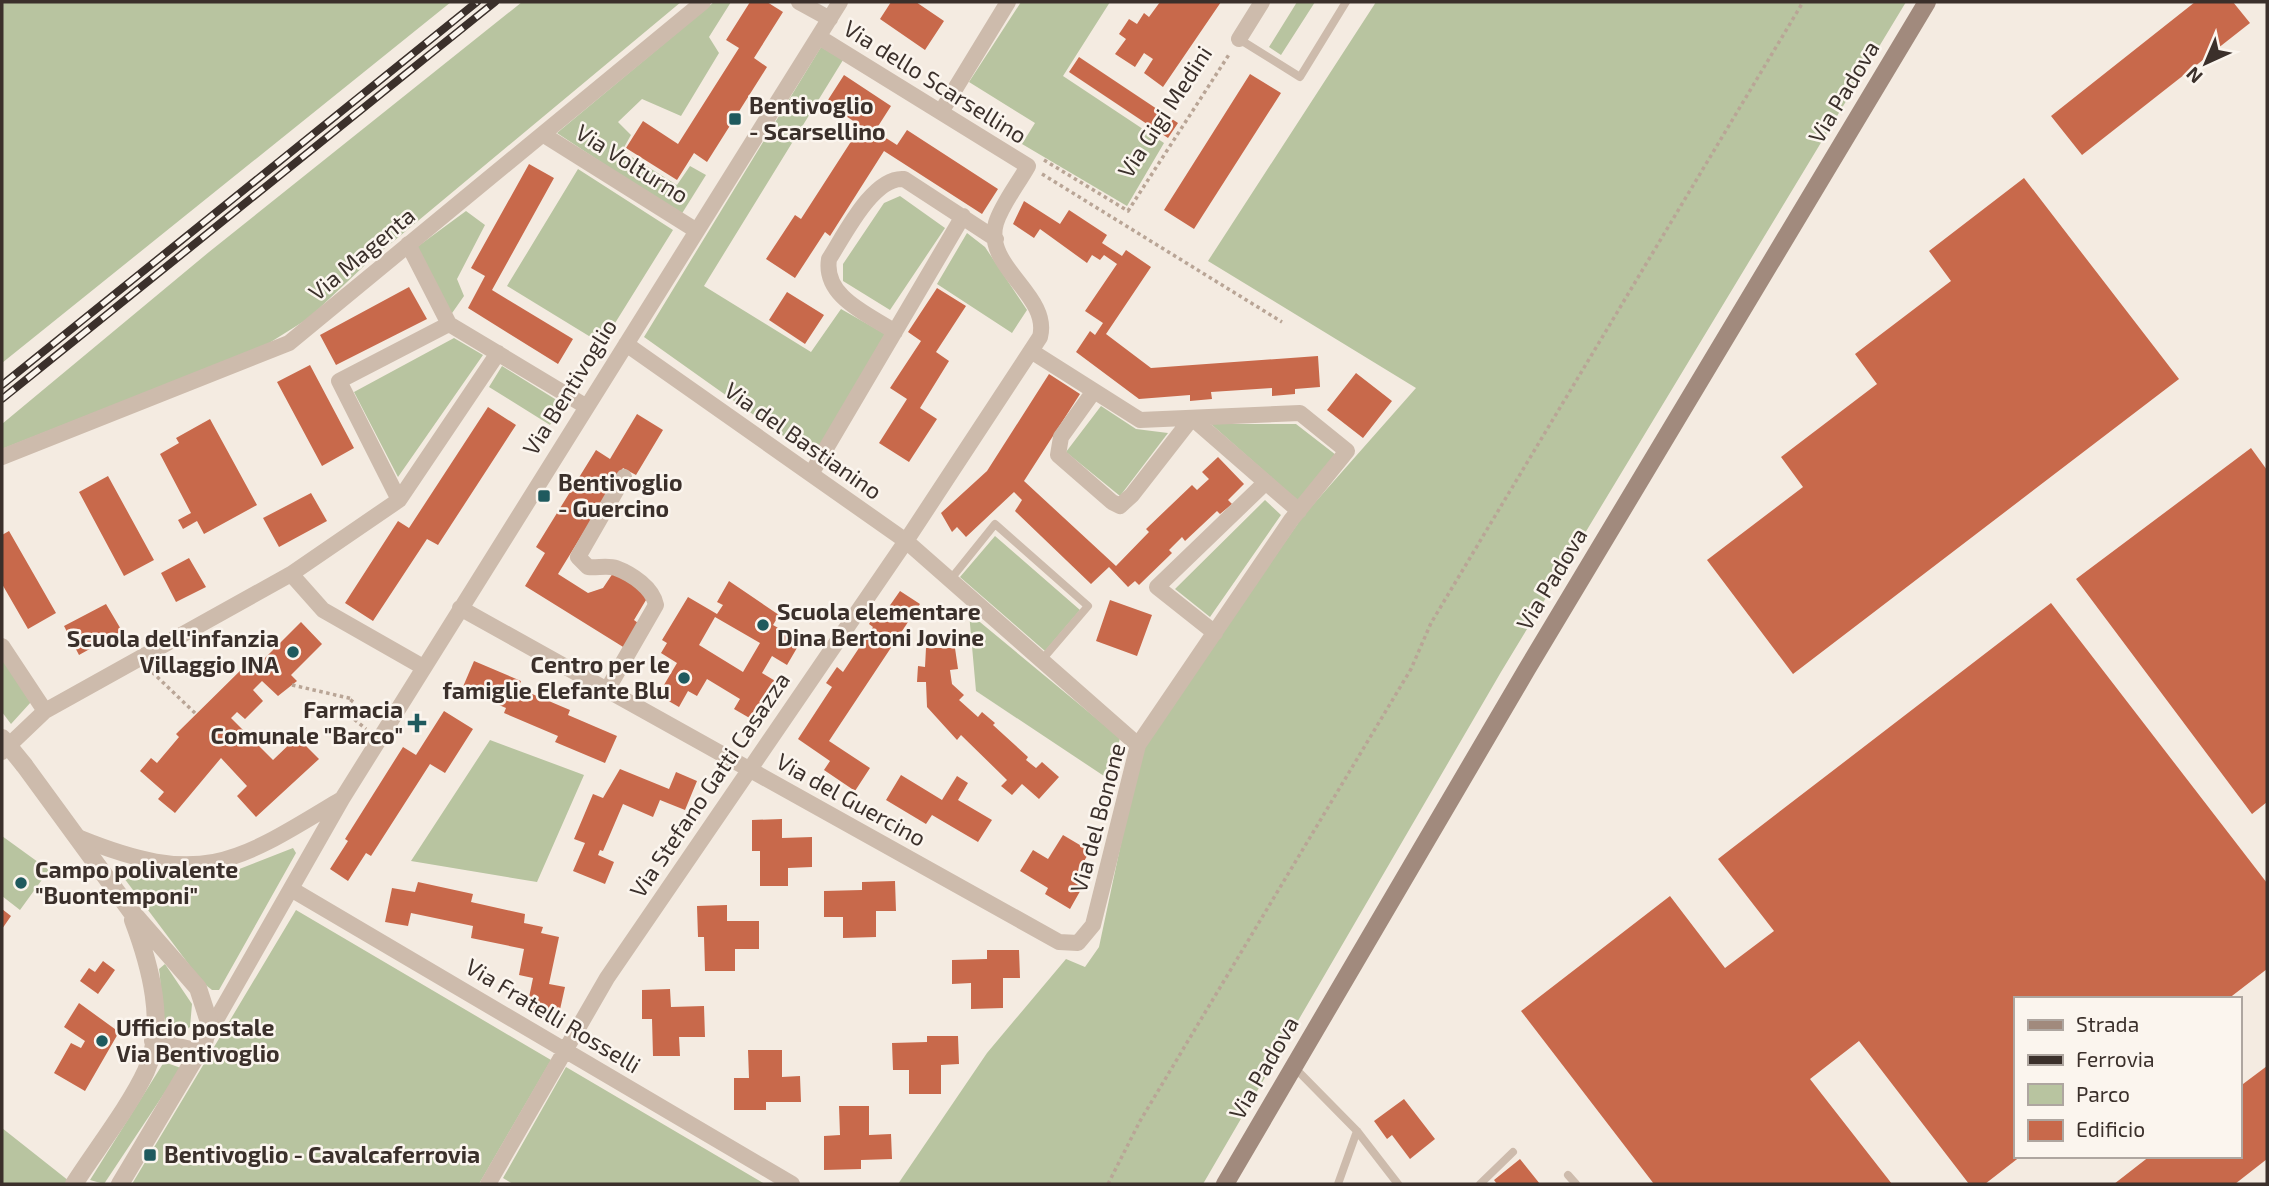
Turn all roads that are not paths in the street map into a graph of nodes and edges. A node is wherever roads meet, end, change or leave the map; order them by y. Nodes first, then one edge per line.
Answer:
1 (703, 2) edge
2 (799, 2) edge
3 (840, 2) edge
4 (1009, 2) edge
5 (1262, 2) edge
6 (1346, 2) edge
7 (1927, 2) edge
8 (830, 19) junction
9 (819, 37) junction
10 (1239, 39) joint
11 (941, 112) junction
12 (544, 135) junction
13 (963, 216) junction
14 (697, 231) junction
15 (996, 239) junction
16 (408, 244) junction
17 (449, 324) junction
18 (895, 332) junction
19 (626, 344) junction
20 (1031, 351) junction
21 (498, 353) junction
22 (1094, 391) junction
23 (586, 407) junction
24 (1192, 418) junction
25 (2, 457) edge
26 (811, 474) junction
27 (624, 477) dead end
28 (1266, 482) junction
29 (399, 500) junction
30 (1299, 511) junction
31 (906, 541) junction
32 (291, 574) junction
33 (950, 580) junction
34 (460, 608) junction
35 (1214, 633) junction
36 (2, 646) edge
37 (1041, 661) junction
38 (423, 667) junction
39 (607, 690) junction
40 (45, 712) junction
41 (2, 738) edge
42 (1138, 745) junction
43 (2, 752) edge
44 (748, 768) junction
45 (342, 799) junction
46 (80, 838) junction
47 (291, 889) junction
48 (130, 910) junction
49 (1097, 910) joint
50 (208, 1034) junction
51 (153, 1041) junction
52 (199, 1052) junction
53 (565, 1052) junction
54 (1293, 1066) junction
55 (1357, 1131) junction
56 (1513, 1152) dead end
57 (1568, 1175) dead end
58 (74, 1184) edge
59 (120, 1184) edge
60 (488, 1184) edge
61 (792, 1184) edge
62 (1225, 1184) edge
63 (1338, 1184) edge
64 (1398, 1184) edge
65 (1480, 1184) edge
66 (1576, 1184) edge

1 - 12 street, Via Magenta
2 - 8 street
3 - 8 street, Via Bentivoglio
4 - 11 street
5 - 10 street, Via Gigi Medini
6 - 10 lane
7 - 54 main road, Via Padova
8 - 9 street, Via Bentivoglio
9 - 11 street, Via dello Scarsellino
9 - 14 street, Via Bentivoglio
11 - 15 street, Via dello Scarsellino
12 - 14 street, Via Volturno
12 - 16 street, Via Magenta
13 - 15 street
13 - 18 street
13 - 18 street
14 - 19 street, Via Bentivoglio
15 - 20 street
16 - 17 street
16 - 25 street, Via Magenta
17 - 21 street
17 - 29 street
18 - 26 street
19 - 23 street, Via Bentivoglio
19 - 26 street, Via del Bastianino
20 - 22 street
20 - 31 street, Via Stefano Gatti Casazza
21 - 23 street
21 - 29 street
22 - 24 street
22 - 24 street
23 - 34 street, Via Bentivoglio
24 - 28 street
24 - 30 street, Via del Bonone
26 - 31 street, Via del Bastianino
27 - 39 street
28 - 30 street
28 - 35 street
29 - 32 street
30 - 35 street, Via del Bonone
31 - 33 street, Via del Bastianino
31 - 44 street, Via Stefano Gatti Casazza
32 - 38 street
32 - 40 street
33 - 37 street, Via del Bastianino
33 - 37 lane
34 - 38 street, Via Bentivoglio
34 - 39 street, Via del Guercino
35 - 42 street, Via del Bonone
36 - 40 street
37 - 42 street, Via del Bastianino
38 - 45 street, Via Bentivoglio
39 - 44 street, Via del Guercino
40 - 43 street
41 - 46 street, bridge
42 - 49 street, Via del Bonone
44 - 49 street, Via del Guercino
44 - 53 street, Via Stefano Gatti Casazza
45 - 46 street, Via Bentivoglio
45 - 47 street, Via Bentivoglio
46 - 48 street
47 - 50 street, Via Bentivoglio
47 - 53 street, Via Fratelli Rosselli
48 - 50 street
48 - 51 street
50 - 52 street, Via Bentivoglio
51 - 52 street
51 - 58 street
52 - 59 street, Via Bentivoglio
53 - 60 street, Via Stefano Gatti Casazza
53 - 61 street, Via Fratelli Rosselli
54 - 55 lane
54 - 62 main road, Via Padova
55 - 63 lane
55 - 64 lane
56 - 65 lane
57 - 66 lane

